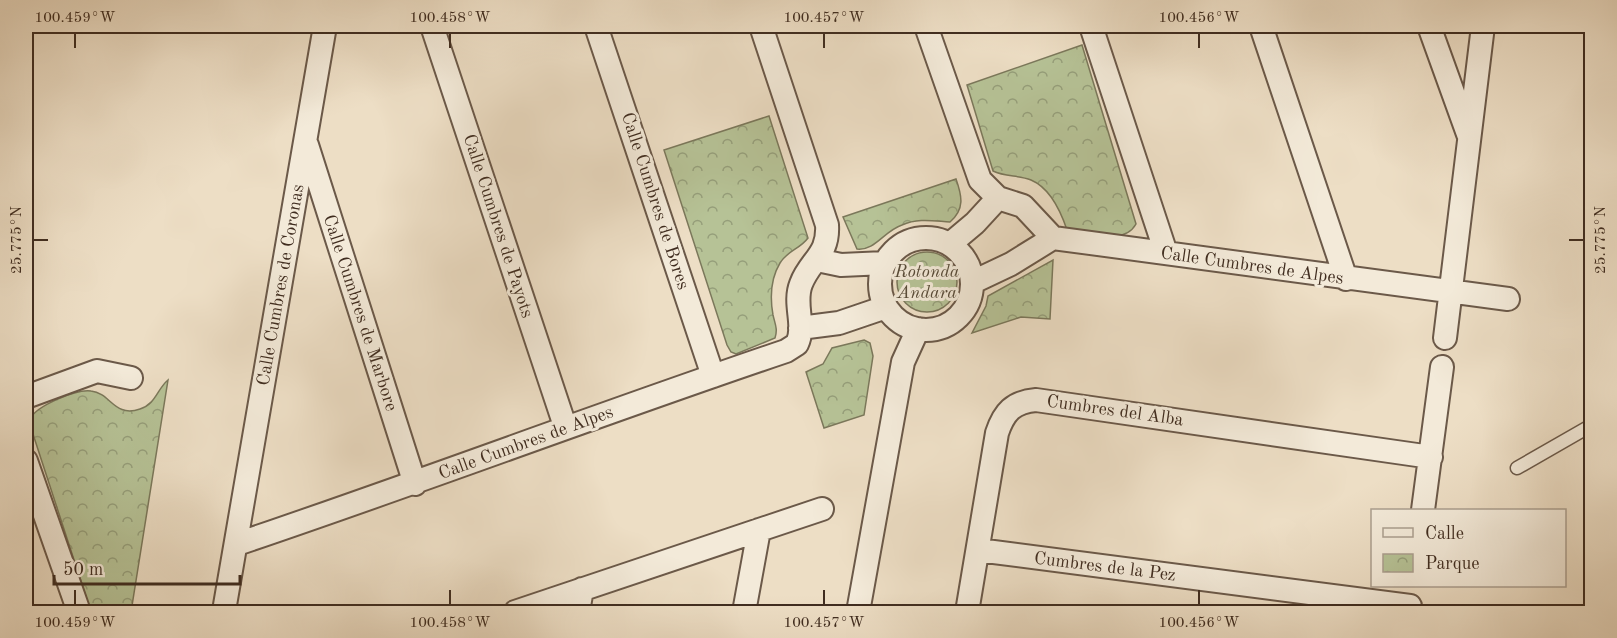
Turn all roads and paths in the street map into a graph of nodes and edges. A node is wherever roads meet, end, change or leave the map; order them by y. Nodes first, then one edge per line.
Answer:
1 (325, 26) edge
2 (432, 26) edge
3 (596, 26) edge
4 (761, 26) edge
5 (926, 26) edge
6 (1090, 26) edge
7 (1260, 26) edge
8 (1429, 26) edge
9 (1484, 26) edge
10 (1469, 138) junction
11 (305, 141) junction
12 (998, 198) junction
13 (1053, 238) junction
14 (950, 244) junction
15 (1166, 254) junction
16 (817, 260) junction
17 (885, 263) junction
18 (1346, 279) junction
19 (973, 282) junction
20 (1450, 293) junction
21 (1508, 299) dead end
22 (886, 307) junction
23 (801, 328) junction
24 (918, 329) junction
25 (1445, 338) dead end
26 (1442, 367) dead end
27 (713, 376) junction
28 (131, 378) dead end
29 (26, 397) edge
30 (1592, 425) edge
31 (565, 426) junction
32 (1431, 457) junction
33 (26, 461) edge
34 (1517, 468) dead end
35 (415, 484) junction
36 (822, 509) dead end
37 (1423, 509) edge
38 (759, 530) junction
39 (237, 544) junction
40 (978, 550) junction
41 (582, 589) junction
42 (1411, 601) edge
43 (225, 605) dead end
44 (80, 612) edge
45 (515, 612) edge
46 (578, 612) edge
47 (744, 612) edge
48 (858, 612) edge
49 (967, 612) edge

1 - 11 street, Calle Cumbres de Coronas
2 - 31 street, Calle Cumbres de Payots
3 - 27 street, Calle Cumbres de Bores
4 - 16 street
5 - 12 street
6 - 15 street
7 - 18 street
8 - 10 street
9 - 10 street
10 - 20 street
11 - 35 street, Calle Cumbres de Marbore
11 - 39 street, Calle Cumbres de Coronas
12 - 13 street
12 - 14 street
13 - 15 street, Calle Cumbres de Alpes
13 - 19 street
14 - 17 street
14 - 19 street
15 - 18 street, Calle Cumbres de Alpes
16 - 17 street
16 - 23 street
17 - 22 street
18 - 20 street, Calle Cumbres de Alpes
19 - 24 street
20 - 21 street, Calle Cumbres de Alpes
20 - 25 street
22 - 23 street
22 - 24 street
23 - 27 street, Calle Cumbres de Alpes
24 - 48 street
26 - 32 street
27 - 31 street, Calle Cumbres de Alpes
28 - 29 street
30 - 34 lane
31 - 35 street, Calle Cumbres de Alpes
32 - 37 street
32 - 40 street, Cumbres del Alba
33 - 44 street
35 - 39 street, Calle Cumbres de Alpes
36 - 38 street
38 - 41 street
38 - 47 street
39 - 43 street, Calle Cumbres de Coronas
40 - 42 street, Cumbres de la Pez
40 - 49 street, Cumbres del Alba
41 - 45 street
41 - 46 street

